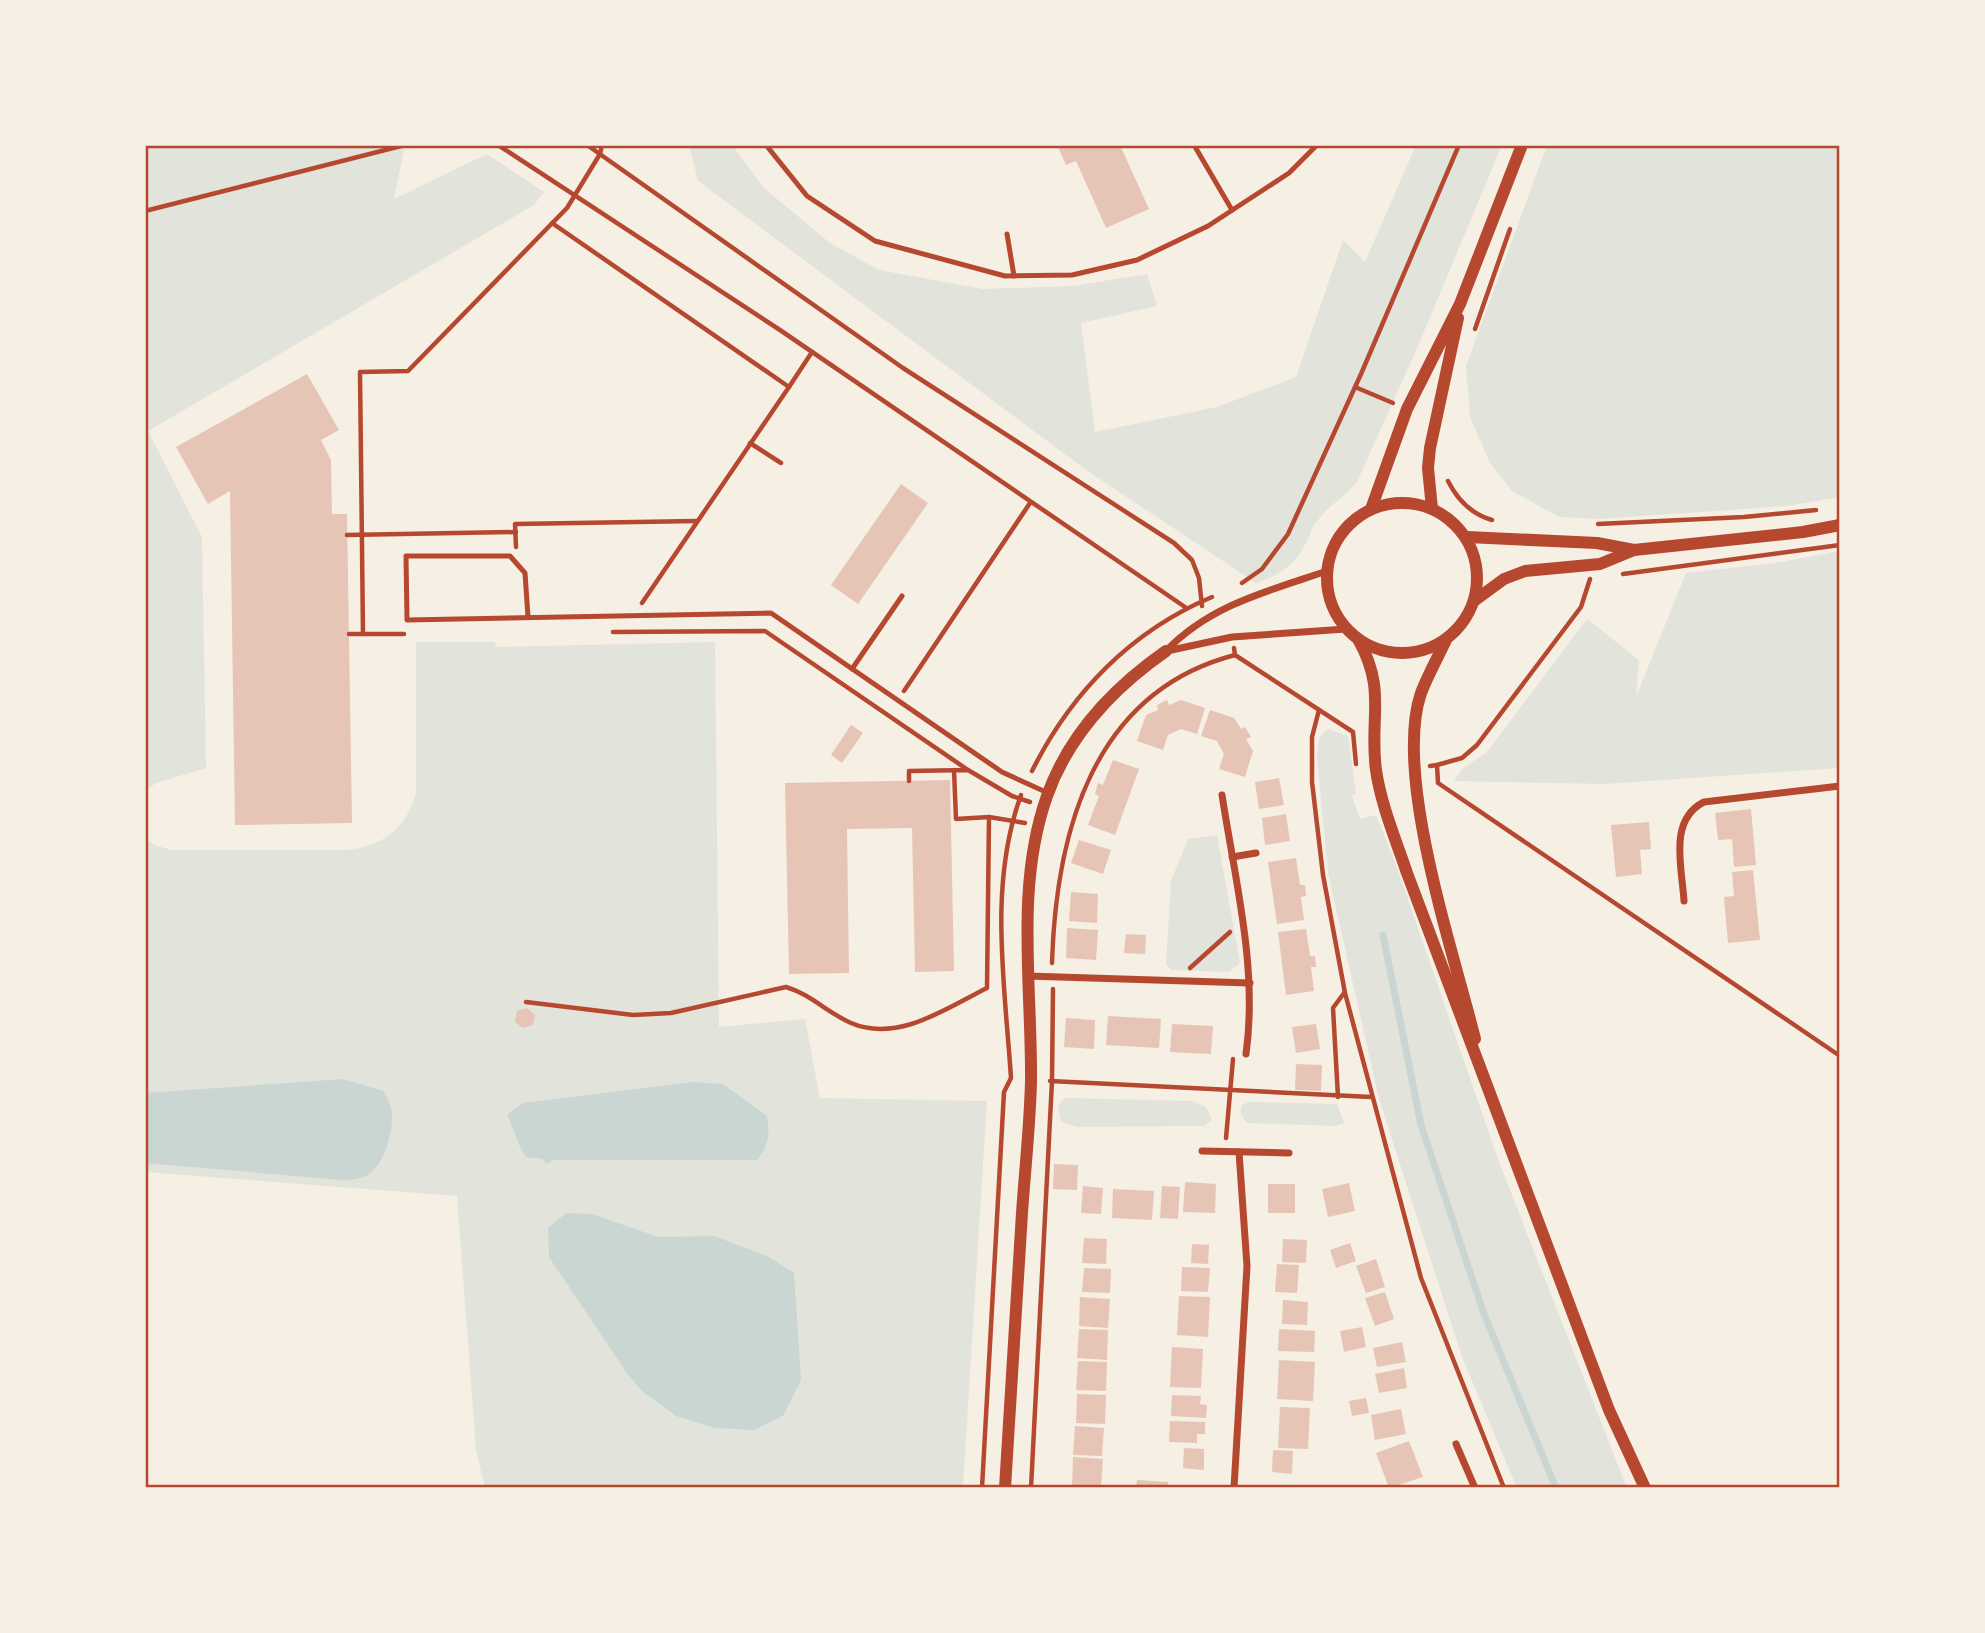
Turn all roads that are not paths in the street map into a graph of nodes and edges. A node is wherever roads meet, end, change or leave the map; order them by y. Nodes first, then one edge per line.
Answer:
1 (766, 145) edge
2 (1194, 145) edge
3 (1317, 145) edge
4 (1522, 145) edge
5 (1232, 210) junction
6 (1007, 234) dead end
7 (1014, 275) junction
8 (1461, 304) junction
9 (1371, 509) junction
10 (1432, 509) junction
11 (1840, 525) edge
12 (1467, 537) junction
13 (1634, 550) junction
14 (1327, 571) junction
15 (902, 596) dead end
16 (1474, 601) junction
17 (528, 617) junction
18 (1346, 629) junction
19 (1358, 639) junction
20 (1446, 640) junction
21 (1166, 651) junction
22 (852, 669) junction
23 (1840, 786) edge
24 (1048, 793) junction
25 (1222, 795) dead end
26 (1256, 853) dead end
27 (1232, 857) junction
28 (1684, 901) dead end
29 (1027, 976) junction
30 (1250, 982) junction
31 (1245, 1054) road end
32 (1491, 1101) junction
33 (1202, 1151) dead end
34 (1239, 1152) junction
35 (1289, 1153) dead end
36 (1456, 1444) dead end
37 (1005, 1488) edge
38 (1234, 1488) edge
39 (1475, 1488) edge
40 (1645, 1488) edge

1 - 7 lane
2 - 5 lane
3 - 5 lane
4 - 8 street
5 - 7 lane
6 - 7 lane
8 - 9 street
8 - 10 street
9 - 10 street
9 - 14 street
10 - 12 street
11 - 13 street
12 - 13 street
12 - 16 street
13 - 16 street
14 - 18 street
14 - 21 street
15 - 22 lane
16 - 20 street
17 - 17 lane
17 - 22 lane
18 - 19 street
18 - 21 street
19 - 20 street
19 - 32 street
20 - 32 street
21 - 24 street
22 - 24 lane
23 - 28 street
24 - 29 street
25 - 27 street
26 - 27 street
27 - 30 street
29 - 30 street
29 - 37 street
30 - 31 street
32 - 40 street
33 - 34 street
34 - 35 street
34 - 38 street
36 - 39 street

